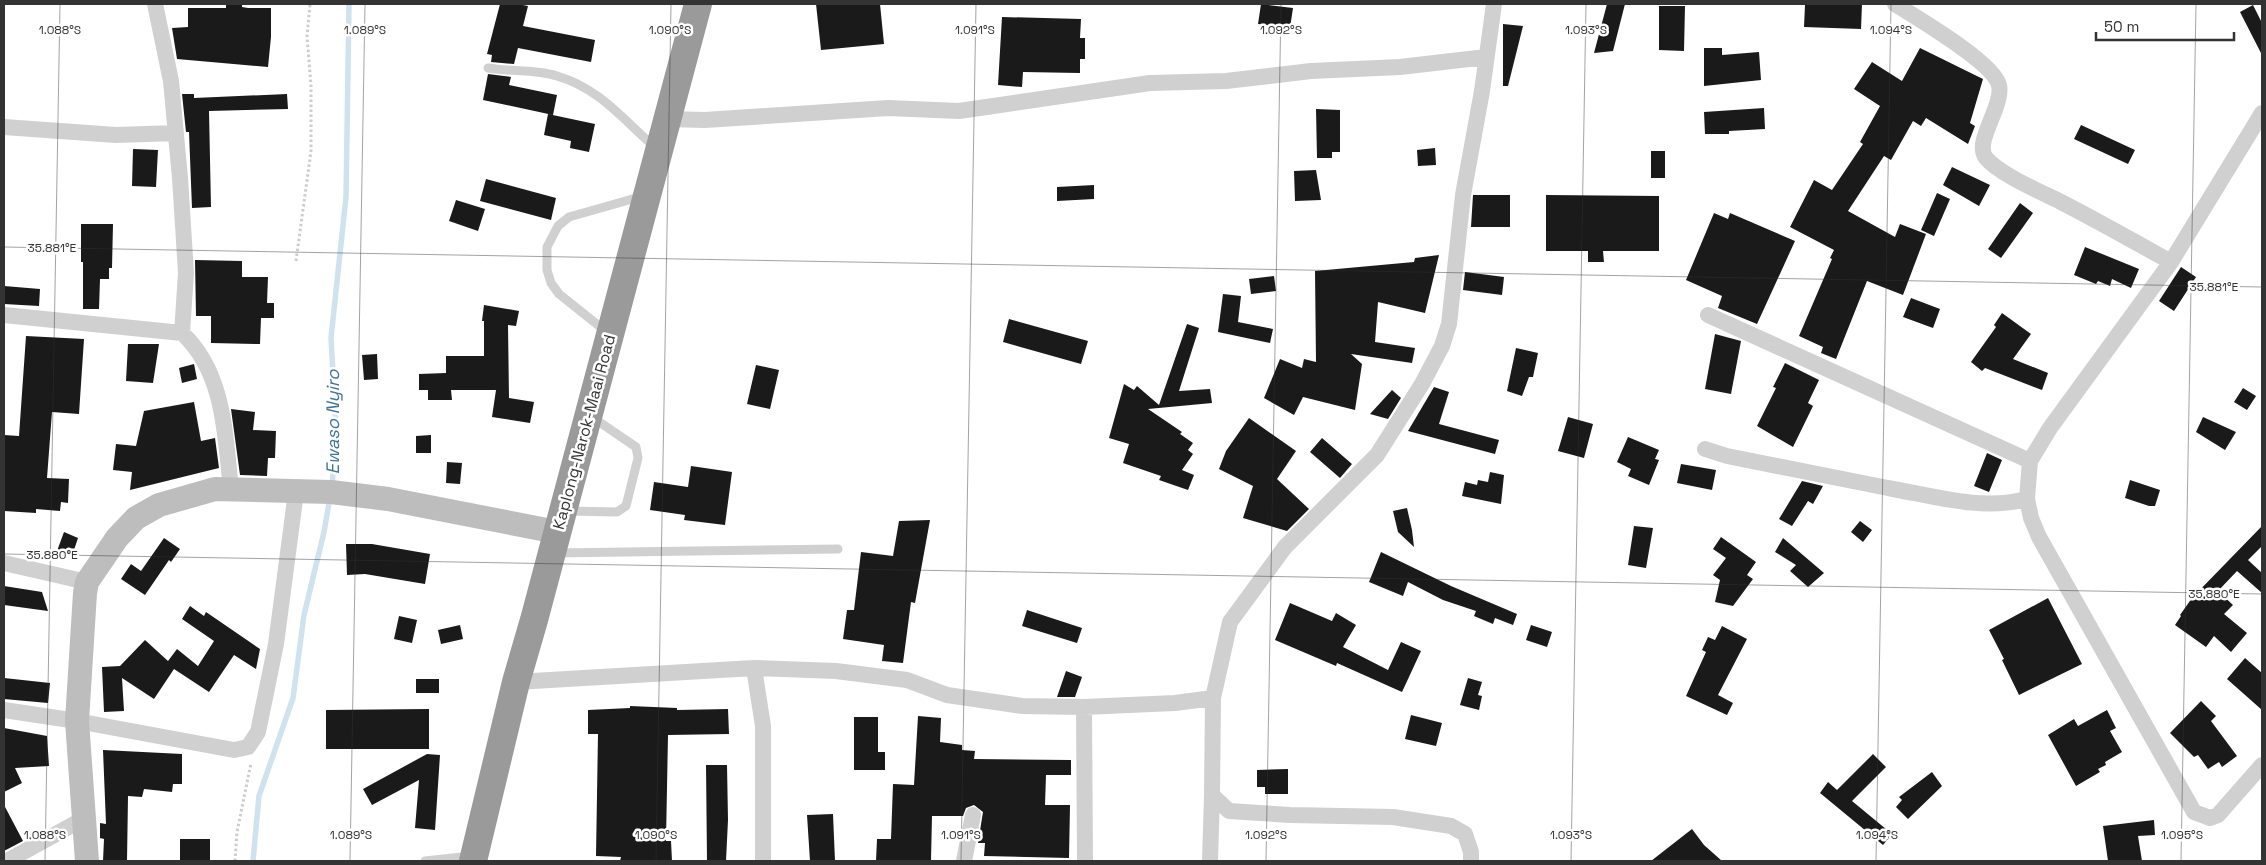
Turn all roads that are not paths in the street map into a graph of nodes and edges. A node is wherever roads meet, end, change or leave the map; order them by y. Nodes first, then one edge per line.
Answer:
1 (155, 4) edge
2 (698, 4) edge
3 (1494, 4) edge
4 (1895, 4) edge
5 (1486, 57) junction
6 (488, 68) dead end
7 (2262, 113) edge
8 (666, 119) junction
9 (4, 127) edge
10 (176, 133) junction
11 (658, 150) junction
12 (645, 196) junction
13 (2172, 262) junction
14 (4, 315) edge
15 (1708, 315) dead end
16 (182, 333) junction
17 (610, 334) junction
18 (588, 415) junction
19 (1705, 450) dead end
20 (2030, 461) junction
21 (231, 490) junction
22 (296, 492) junction
23 (2027, 499) junction
24 (557, 532) junction
25 (838, 549) dead end
26 (4, 564) edge
27 (87, 582) junction
28 (754, 668) junction
29 (516, 682) junction
30 (1213, 698) junction
31 (1084, 707) junction
32 (4, 710) edge
33 (77, 721) junction
34 (2262, 765) edge
35 (1212, 795) junction
36 (973, 815) dead end
37 (85, 818) junction
38 (474, 858) edge
39 (7, 861) edge
40 (87, 861) edge
41 (425, 861) edge
42 (763, 861) edge
43 (964, 861) edge
44 (1085, 861) edge
45 (1210, 861) edge
46 (1471, 861) edge

1 - 10 street
2 - 8 highway, Kaplong-Narok-Maai Road
3 - 5 street
4 - 13 street
5 - 8 street
5 - 30 street
6 - 11 lane
7 - 13 street
8 - 11 highway, Kaplong-Narok-Maai Road
9 - 10 street
10 - 16 street
11 - 12 highway, Kaplong-Narok-Maai Road
12 - 17 highway, Kaplong-Narok-Maai Road
12 - 17 lane
13 - 20 street
14 - 16 street
15 - 20 street
16 - 21 street
17 - 18 highway, Kaplong-Narok-Maai Road
18 - 24 highway, Kaplong-Narok-Maai Road
18 - 24 lane
19 - 23 street
20 - 23 street
21 - 22 street
21 - 27 street
22 - 24 street
22 - 33 street
23 - 34 street
24 - 25 lane
24 - 29 highway, Kaplong-Narok-Maai Road
26 - 27 street
27 - 33 street
28 - 29 street
28 - 31 street
28 - 42 street
29 - 38 highway, Kaplong-Narok-Maai Road
30 - 31 street
30 - 35 street
31 - 44 street
32 - 33 street
33 - 37 street
35 - 45 street
35 - 46 street
36 - 43 street
37 - 39 street
37 - 40 street
38 - 41 lane

